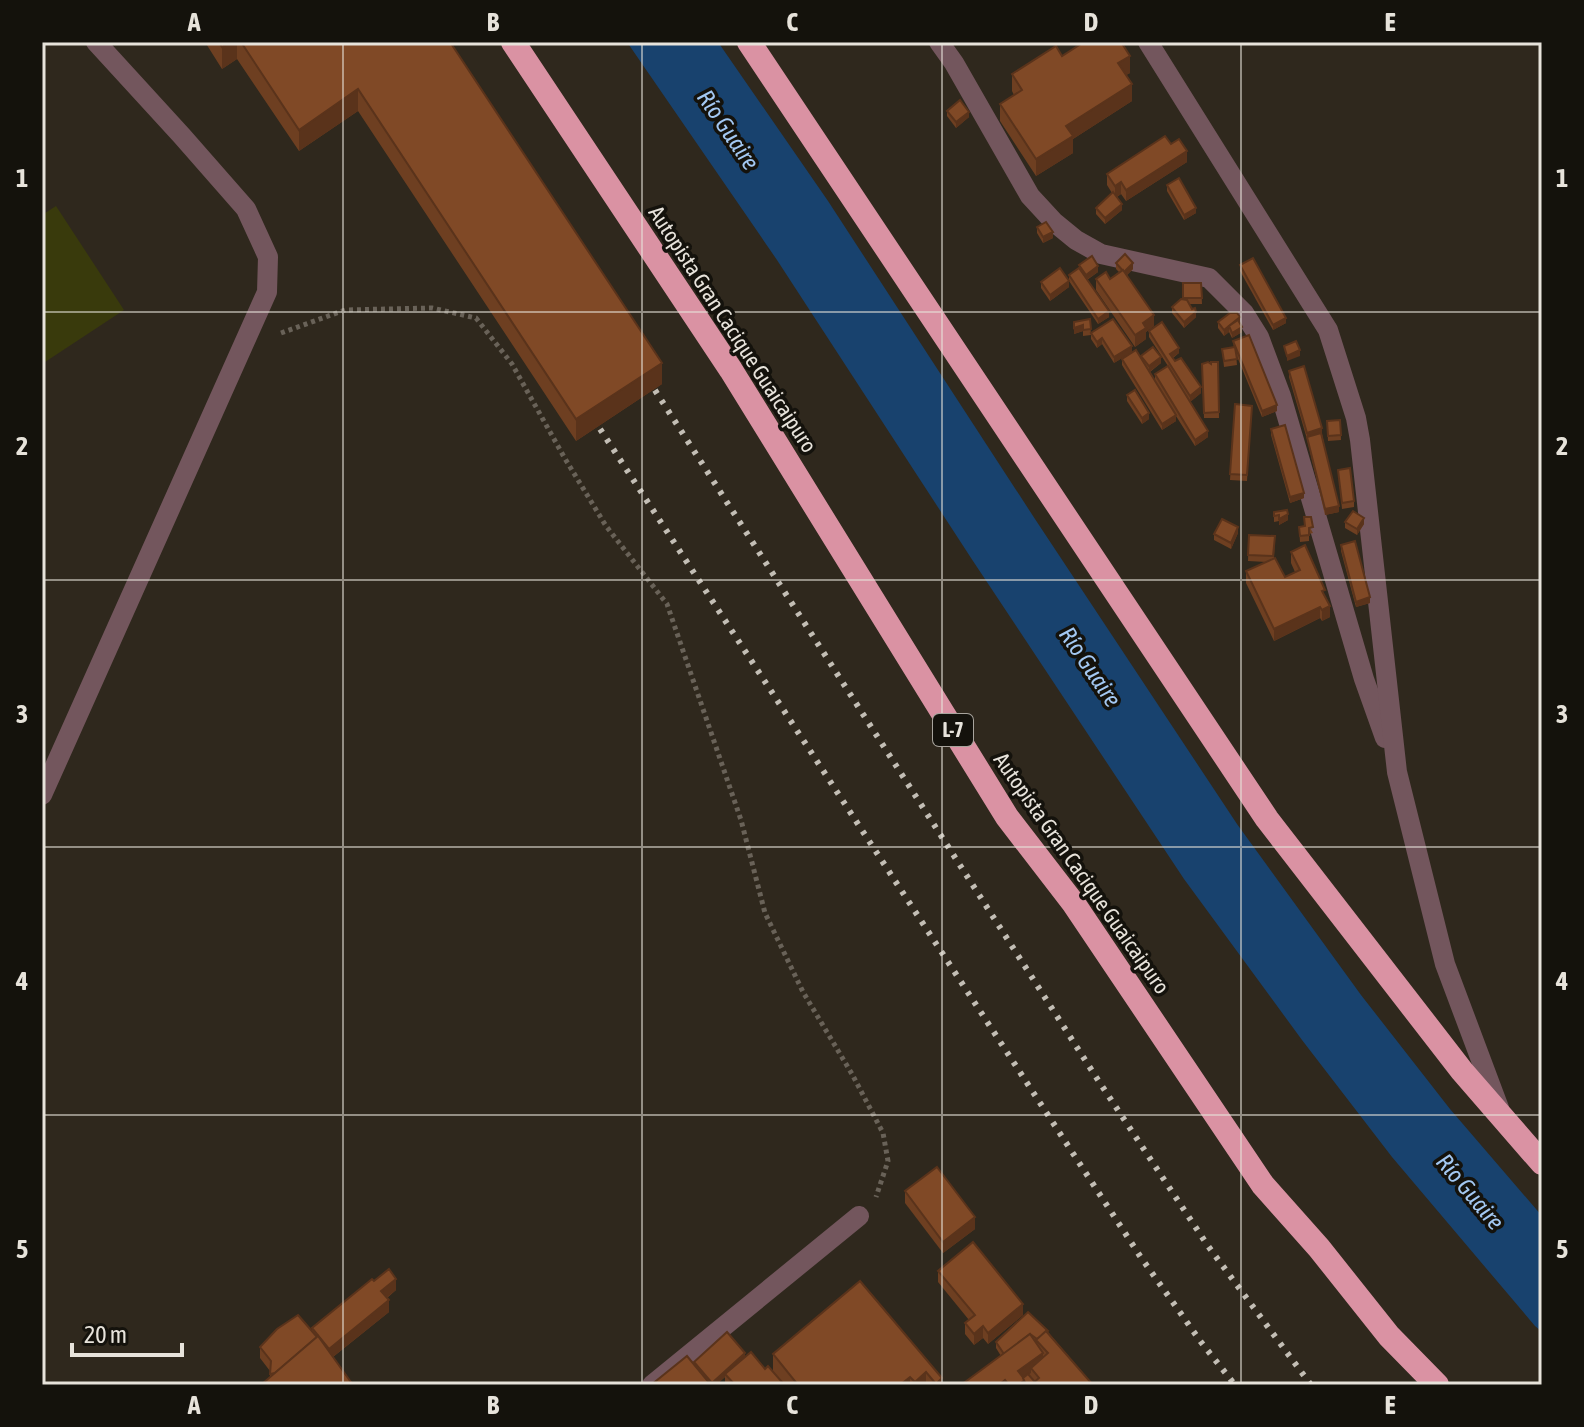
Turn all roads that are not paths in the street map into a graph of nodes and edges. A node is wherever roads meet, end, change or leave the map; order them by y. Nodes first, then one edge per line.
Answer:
1 (96, 42) edge
2 (513, 42) edge
3 (749, 42) edge
4 (939, 42) edge
5 (1148, 42) edge
6 (1397, 772) junction
7 (42, 795) edge
8 (1501, 1115) junction
9 (1542, 1163) edge
10 (859, 1216) road end
11 (652, 1385) edge
12 (1437, 1385) edge

1 - 7 street
2 - 12 highway, Autopista Gran Cacique Guaicaipuro / L-7
3 - 8 highway
4 - 6 street
5 - 6 street
6 - 8 street
8 - 9 highway
10 - 11 street

